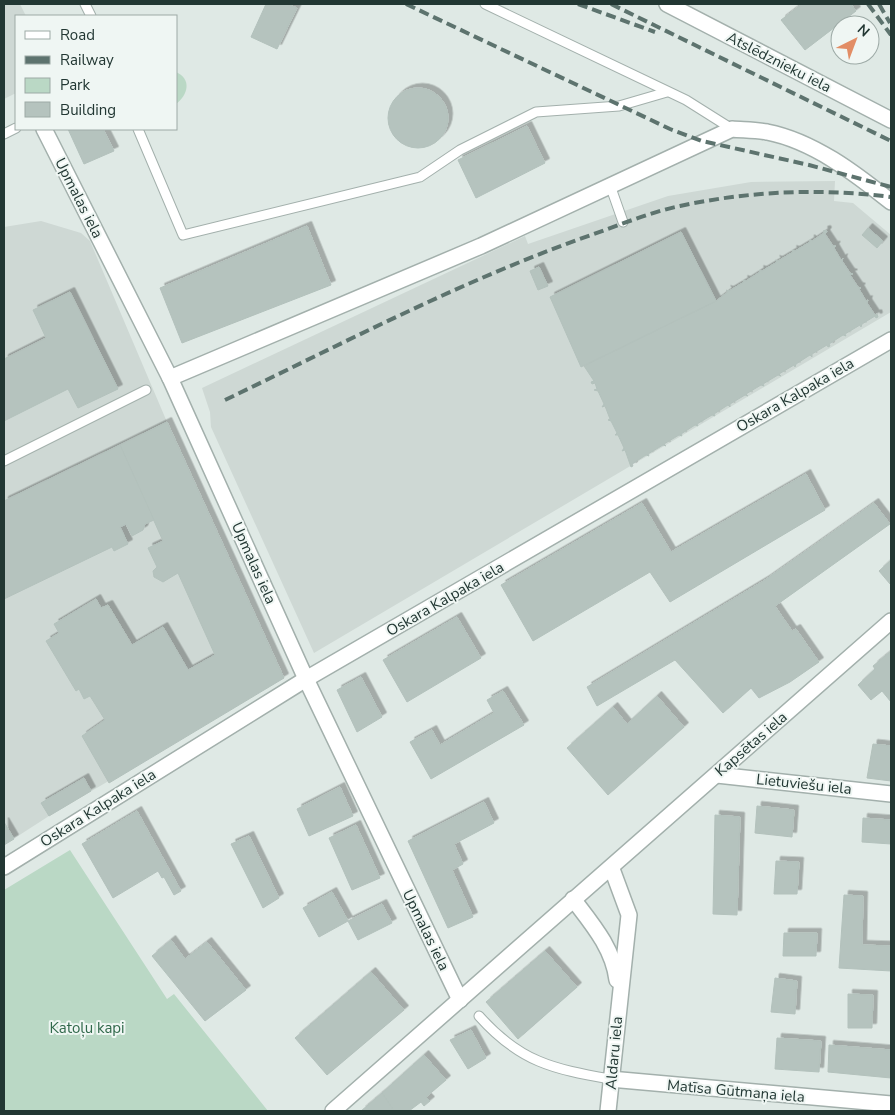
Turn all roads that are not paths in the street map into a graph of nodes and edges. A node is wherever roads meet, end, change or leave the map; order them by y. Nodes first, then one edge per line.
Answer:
1 (485, 4) edge
2 (667, 4) edge
3 (667, 92) junction
4 (891, 120) edge
5 (732, 129) junction
6 (45, 130) edge
7 (138, 130) edge
8 (610, 185) junction
9 (891, 202) edge
10 (623, 222) dead end
11 (891, 340) edge
12 (170, 378) junction
13 (146, 390) dead end
14 (4, 461) edge
15 (891, 621) edge
16 (306, 679) junction
17 (716, 774) junction
18 (891, 794) edge
19 (4, 867) edge
20 (612, 869) junction
21 (573, 899) junction
22 (619, 995) junction
23 (460, 1000) junction
24 (479, 1016) dead end
25 (610, 1079) junction
26 (881, 1106) edge
27 (333, 1111) edge
28 (608, 1111) edge

1 - 3 lane
2 - 4 street, Atslēdznieku iela
3 - 5 lane
3 - 7 lane
5 - 8 street
5 - 9 street
6 - 12 street, Upmalas iela
8 - 10 lane
8 - 12 street
11 - 16 street, Oskara Kalpaka iela
12 - 16 street, Upmalas iela
13 - 14 lane
15 - 17 street, Kapsētas iela
16 - 19 street, Oskara Kalpaka iela
16 - 23 street, Upmalas iela
17 - 18 street, Lietuviešu iela
17 - 20 street, Kapsētas iela
20 - 21 street, Kapsētas iela
20 - 22 street, Aldaru iela
21 - 22 street, Aldaru iela
21 - 23 street, Kapsētas iela
22 - 25 street, Aldaru iela
23 - 27 street, Kapsētas iela
24 - 25 lane
25 - 26 street, Matīsa Gūtmaņa iela
25 - 28 street, Aldaru iela

